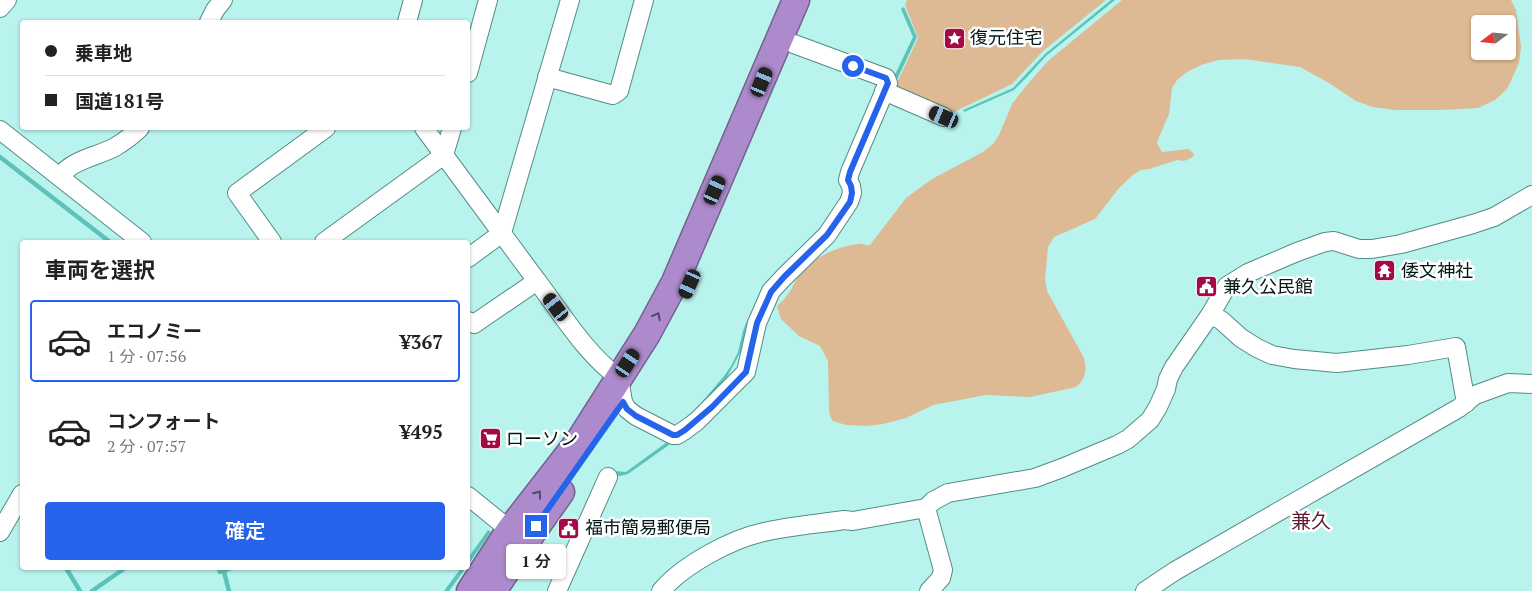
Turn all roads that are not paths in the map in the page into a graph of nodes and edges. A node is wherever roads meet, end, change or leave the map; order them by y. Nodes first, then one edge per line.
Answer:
1 (7, 0) edge
2 (223, 0) edge
3 (413, 0) edge
4 (488, 0) edge
5 (570, 0) edge
6 (644, 0) edge
7 (796, 0) edge
8 (814, 0) edge
9 (0, 8) edge
10 (210, 20) edge
11 (408, 20) edge
12 (794, 44) junction
13 (470, 66) edge
14 (547, 77) junction
15 (884, 91) junction
16 (944, 117) dead end
17 (0, 130) edge
18 (138, 130) edge
19 (323, 130) edge
20 (425, 130) edge
21 (451, 130) edge
22 (444, 155) junction
23 (60, 176) junction
24 (1532, 195) edge
25 (502, 233) junction
26 (140, 240) edge
27 (271, 240) edge
28 (332, 240) edge
29 (470, 257) edge
30 (537, 281) junction
31 (1210, 315) junction
32 (470, 322) edge
33 (1532, 384) edge
34 (621, 390) junction
35 (1466, 402) junction
36 (608, 477) dead end
37 (20, 497) edge
38 (470, 498) edge
39 (926, 508) junction
40 (0, 532) edge
41 (517, 537) junction
42 (564, 584) edge
43 (470, 591) edge
44 (493, 591) edge
45 (661, 591) edge
46 (929, 591) edge
47 (1145, 591) edge

1 - 9 street
2 - 10 street
3 - 11 street
4 - 13 street
5 - 14 street
6 - 14 street
34 -> 7 highway
8 - 12 highway
12 - 15 street
12 - 34 highway
14 - 25 street
15 - 16 street
15 - 34 street
17 - 23 street
18 - 23 street
19 - 27 street
20 - 22 street
21 - 22 street
22 - 25 street
22 - 28 street
23 - 26 street
24 - 31 street
25 - 29 street
25 - 30 street
30 - 32 street
30 - 34 street
31 - 35 street
31 - 39 street
33 - 35 street
34 - 41 highway
35 - 47 street
36 - 42 street
37 - 40 street
38 - 41 street
39 - 45 street
39 - 46 street
41 - 42 street
41 - 43 highway
41 - 44 highway

